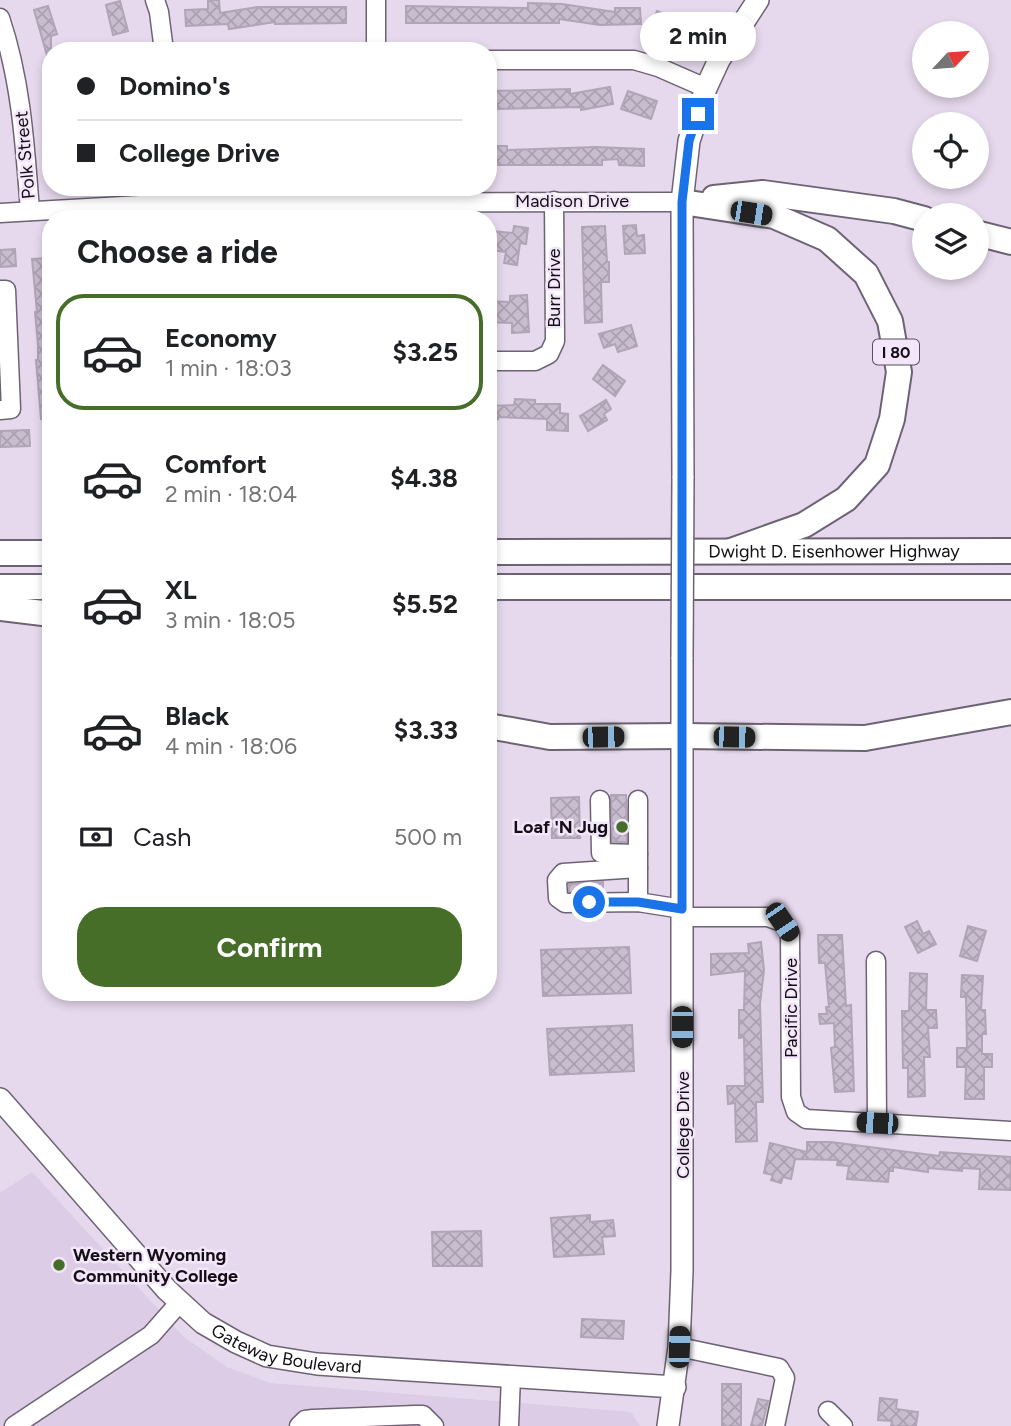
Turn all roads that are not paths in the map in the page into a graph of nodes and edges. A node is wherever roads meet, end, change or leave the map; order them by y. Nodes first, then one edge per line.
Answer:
1 (155, 0) edge
2 (376, 0) edge
3 (758, 0) edge
4 (0, 18) edge
5 (162, 42) edge
6 (376, 42) edge
7 (497, 60) edge
8 (706, 88) junction
9 (554, 201) junction
10 (682, 202) junction
11 (175, 203) edge
12 (42, 210) edge
13 (48, 210) edge
14 (30, 211) junction
15 (0, 213) edge
16 (912, 216) edge
17 (989, 236) edge
18 (1011, 242) edge
19 (0, 290) edge
20 (497, 361) edge
21 (0, 410) edge
22 (732, 551) junction
23 (1011, 551) edge
24 (42, 552) edge
25 (497, 552) edge
26 (0, 553) edge
27 (0, 587) edge
28 (42, 587) edge
29 (497, 587) edge
30 (1011, 587) edge
31 (0, 608) edge
32 (42, 613) edge
33 (1011, 712) edge
34 (497, 728) edge
35 (682, 736) junction
36 (600, 800) dead end
37 (638, 800) dead end
38 (638, 861) junction
39 (638, 902) junction
40 (682, 913) junction
41 (876, 961) dead end
42 (0, 1099) edge
43 (877, 1123) junction
44 (1011, 1131) edge
45 (180, 1302) junction
46 (679, 1347) junction
47 (510, 1376) junction
48 (675, 1387) junction
49 (828, 1411) dead end
50 (14, 1426) edge
51 (299, 1426) edge
52 (434, 1426) edge
53 (509, 1426) edge
54 (668, 1426) edge
55 (775, 1426) edge
56 (844, 1426) edge

1 - 5 street
2 - 6 street
3 - 8 main road, College Drive
4 - 14 street, Polk Street
7 - 8 street
8 - 10 main road, College Drive
9 - 10 street, Madison Drive
9 - 11 street, Madison Drive
9 - 20 street, Burr Drive
10 - 16 highway
10 - 22 highway, I 80
10 - 35 main road, College Drive, bridge
11 - 13 street, Madison Drive
12 - 14 street, Madison Drive
14 - 15 street, Madison Drive
17 - 18 highway
19 - 21 street
22 - 23 highway, Dwight D. Eisenhower Highway / I 80
22 - 25 highway, Dwight D. Eisenhower Highway / I 80
24 - 26 highway
27 - 28 highway
29 - 30 highway, Dwight D. Eisenhower Highway
31 - 32 highway
33 - 35 highway
34 - 35 highway
35 - 40 main road, College Drive
36 - 38 street
37 - 38 street
38 - 39 street
38 - 39 street
39 - 40 street
40 - 43 street, Pacific Drive
40 - 46 main road, College Drive
41 - 43 street
42 - 45 main road, Gateway Boulevard
43 - 44 street
45 - 47 main road, Gateway Boulevard
45 - 50 street
46 - 48 main road, College Drive
46 - 55 street
47 - 48 main road, Gateway Boulevard
47 - 53 street
48 - 54 main road, College Drive
49 - 56 street
51 - 52 street

